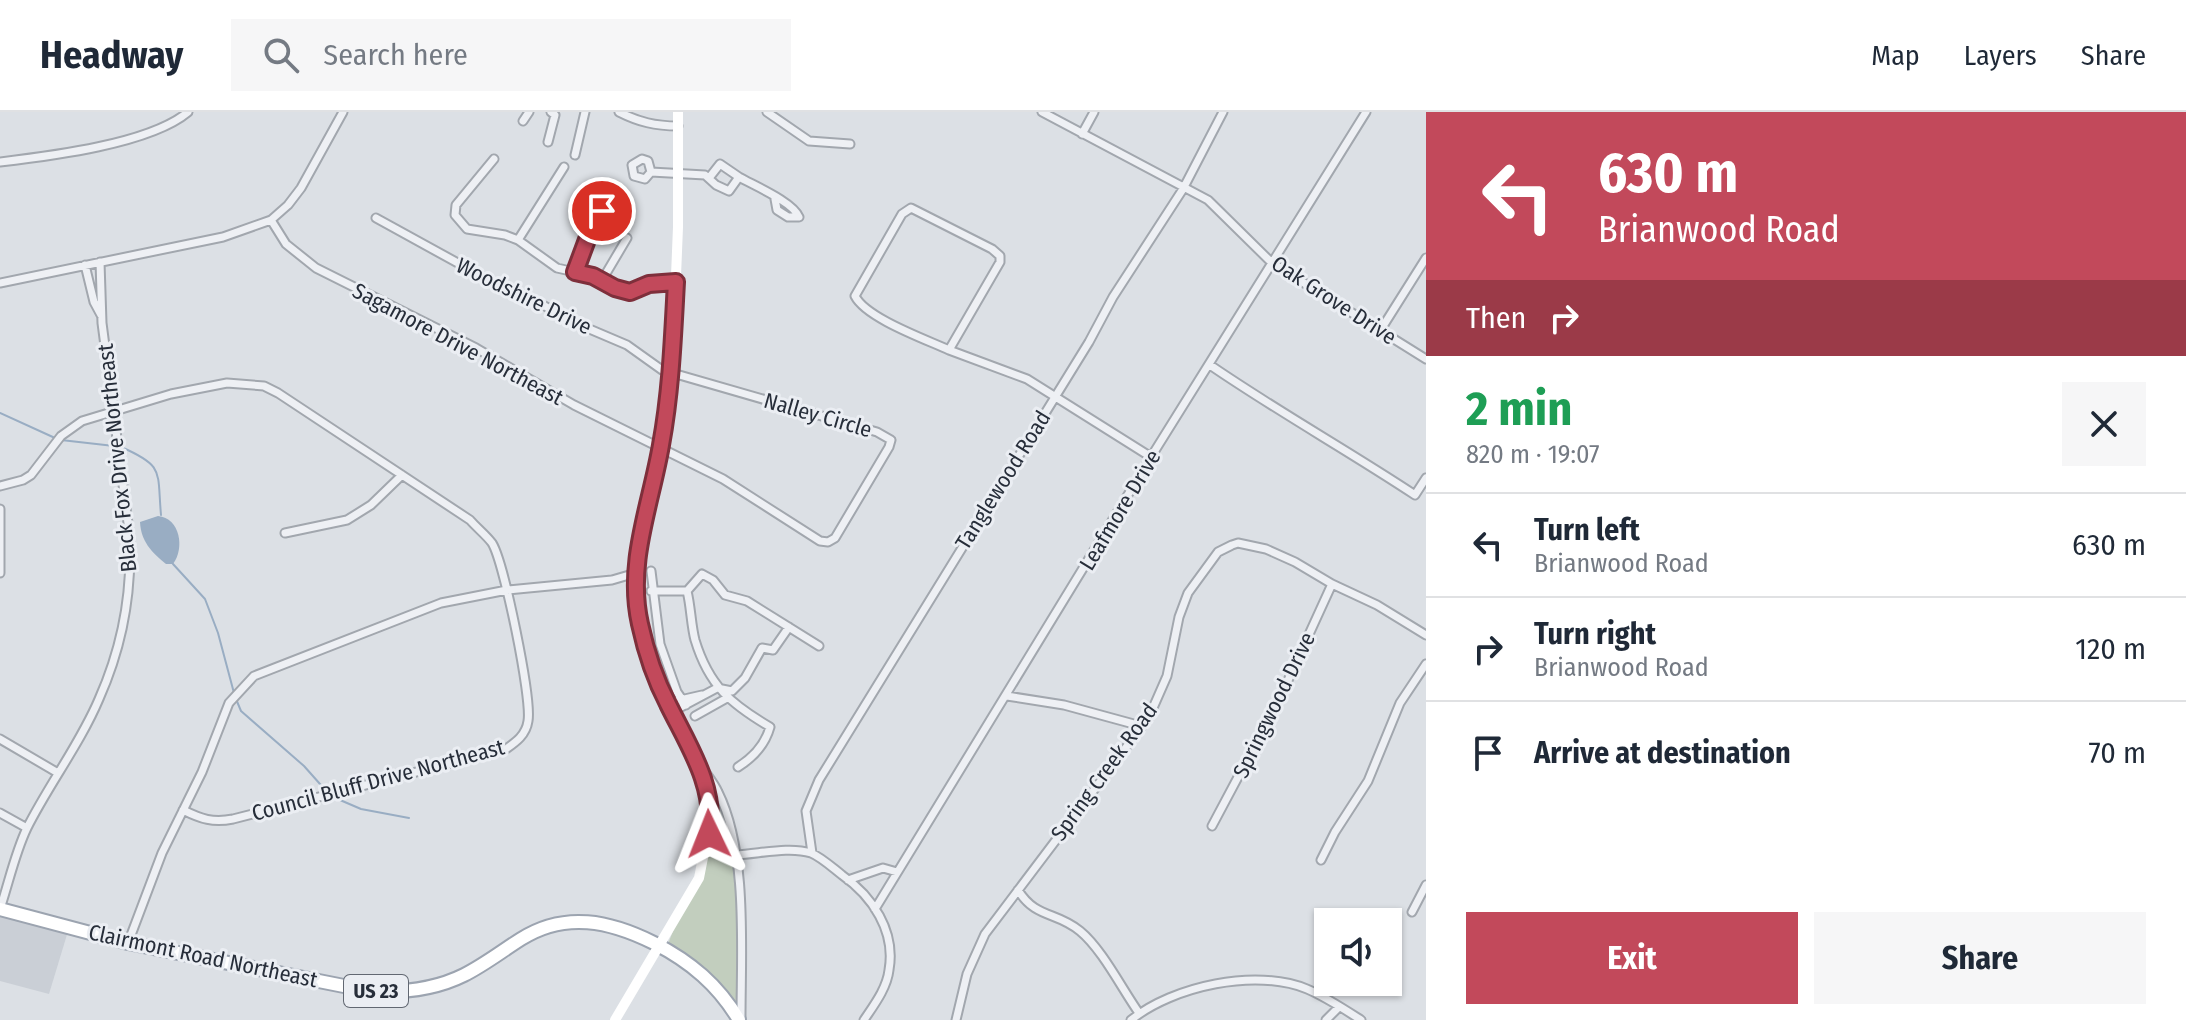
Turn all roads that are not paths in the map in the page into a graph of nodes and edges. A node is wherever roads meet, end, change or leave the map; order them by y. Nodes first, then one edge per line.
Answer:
1 (188, 112) edge
2 (343, 112) edge
3 (529, 112) edge
4 (551, 112) edge
5 (585, 112) edge
6 (678, 112) edge
7 (767, 112) edge
8 (1042, 112) edge
9 (1094, 112) edge
10 (1223, 112) edge
11 (1366, 112) edge
12 (623, 113) edge
13 (523, 121) dead end
14 (678, 126) junction
15 (1082, 134) junction
16 (548, 142) dead end
17 (850, 144) dead end
18 (575, 155) dead end
19 (494, 159) dead end
20 (0, 162) edge
21 (564, 167) dead end
22 (677, 173) junction
23 (648, 176) dead end
24 (739, 177) junction
25 (709, 178) junction
26 (1183, 189) junction
27 (610, 199) dead end
28 (775, 199) dead end
29 (376, 218) dead end
30 (271, 220) junction
31 (627, 238) dead end
32 (518, 240) junction
33 (1426, 258) edge
34 (100, 262) junction
35 (1272, 263) junction
36 (85, 265) junction
37 (575, 272) junction
38 (601, 282) junction
39 (676, 282) junction
40 (0, 283) edge
41 (101, 315) junction
42 (1380, 331) junction
43 (949, 350) junction
44 (1426, 359) edge
45 (1210, 365) junction
46 (672, 374) junction
47 (1055, 398) junction
48 (113, 411) junction
49 (661, 448) junction
50 (1151, 457) junction
51 (402, 475) junction
52 (1426, 478) edge
53 (0, 486) edge
54 (0, 509) edge
55 (285, 533) dead end
56 (651, 571) dead end
57 (0, 573) edge
58 (636, 573) junction
59 (1332, 584) junction
60 (507, 590) junction
61 (651, 591) junction
62 (687, 591) junction
63 (789, 627) junction
64 (1426, 635) edge
65 (819, 646) dead end
66 (1426, 664) edge
67 (717, 688) junction
68 (1007, 696) junction
69 (727, 698) junction
70 (684, 702) junction
71 (670, 708) junction
72 (695, 716) dead end
73 (1141, 726) junction
74 (0, 739) edge
75 (698, 761) junction
76 (738, 767) dead end
77 (58, 773) junction
78 (183, 810) junction
79 (0, 813) edge
80 (1212, 826) dead end
81 (27, 828) junction
82 (812, 853) junction
83 (736, 855) junction
84 (1321, 860) dead end
85 (897, 872) junction
86 (848, 880) junction
87 (1426, 885) edge
88 (1018, 890) junction
89 (0, 909) edge
90 (875, 909) junction
91 (1412, 912) dead end
92 (128, 943) junction
93 (659, 946) junction
94 (1339, 1007) junction
95 (1139, 1013) junction
96 (615, 1020) edge
97 (740, 1020) edge
98 (864, 1020) edge
99 (956, 1020) edge
100 (1131, 1020) edge
101 (1326, 1020) edge
102 (1361, 1020) edge

1 - 20 street
2 - 30 street
3 - 13 street
4 - 16 street
5 - 18 street
6 - 14 main road
7 - 17 street
8 - 15 street, Oak Grove Drive
9 - 15 street
10 - 26 street, Tanglewood Road
11 - 35 street, Leafmore Drive
12 - 14 street
14 - 22 main road
15 - 26 street, Oak Grove Drive
19 - 32 street
21 - 32 street
22 - 23 street
22 - 25 street
22 - 39 main road
24 - 25 street
24 - 25 street
24 - 28 street
26 - 35 street, Oak Grove Drive
26 - 47 street, Tanglewood Road
27 - 37 street
29 - 46 street, Woodshire Drive
30 - 34 street
30 - 49 street, Sagamore Drive Northeast
31 - 38 street
32 - 37 street
33 - 42 street
34 - 36 street
34 - 41 street, Black Fox Drive Northeast
35 - 42 street, Oak Grove Drive
35 - 45 street, Leafmore Drive
36 - 40 street
36 - 41 street, Black Fox Drive Northeast
37 - 38 street
38 - 39 street
39 - 46 main road
41 - 48 street, Black Fox Drive Northeast
42 - 44 street, Oak Grove Drive
43 - 43 street
43 - 47 street
45 - 50 street, Leafmore Drive
45 - 52 street
46 - 49 main road
46 - 49 street, Nalley Circle
47 - 50 street
47 - 82 street, Tanglewood Road
48 - 51 street, Council Bluff Drive Northeast
48 - 53 street, Council Bluff Drive Northeast
48 - 77 street, Black Fox Drive Northeast
49 - 58 main road
50 - 68 street, Leafmore Drive
51 - 55 street
51 - 60 street, Council Bluff Drive Northeast
54 - 57 street
56 - 61 street
58 - 60 street
58 - 71 main road
59 - 64 street, Spring Creek Road
59 - 73 street, Spring Creek Road
59 - 80 street, Springwood Drive
60 - 78 street
60 - 78 street, Council Bluff Drive Northeast
61 - 62 street
61 - 70 street
62 - 63 street
62 - 67 street
63 - 65 street
63 - 67 street
66 - 84 street
67 - 69 street
67 - 70 street
68 - 73 street
68 - 85 street, Leafmore Drive
69 - 72 street
69 - 76 street
70 - 71 street
71 - 75 main road
73 - 88 street, Spring Creek Road
74 - 77 street
75 - 83 street
75 - 93 main road
77 - 81 street, Black Fox Drive Northeast
78 - 92 street
79 - 81 street
81 - 89 street, Black Fox Drive Northeast
82 - 83 street
82 - 86 street
83 - 97 street
85 - 86 street
85 - 90 street, Leafmore Drive
86 - 90 street
87 - 91 street
88 - 95 street
88 - 99 street, Spring Creek Road
89 - 92 main road, Clairmont Road Northeast / US 23
90 - 98 street
92 - 93 main road, Clairmont Road Northeast / US 23
93 - 96 main road
93 - 97 main road, Clairmont Road Northeast / US 23
94 - 95 street
94 - 101 street
94 - 102 street
95 - 100 street

